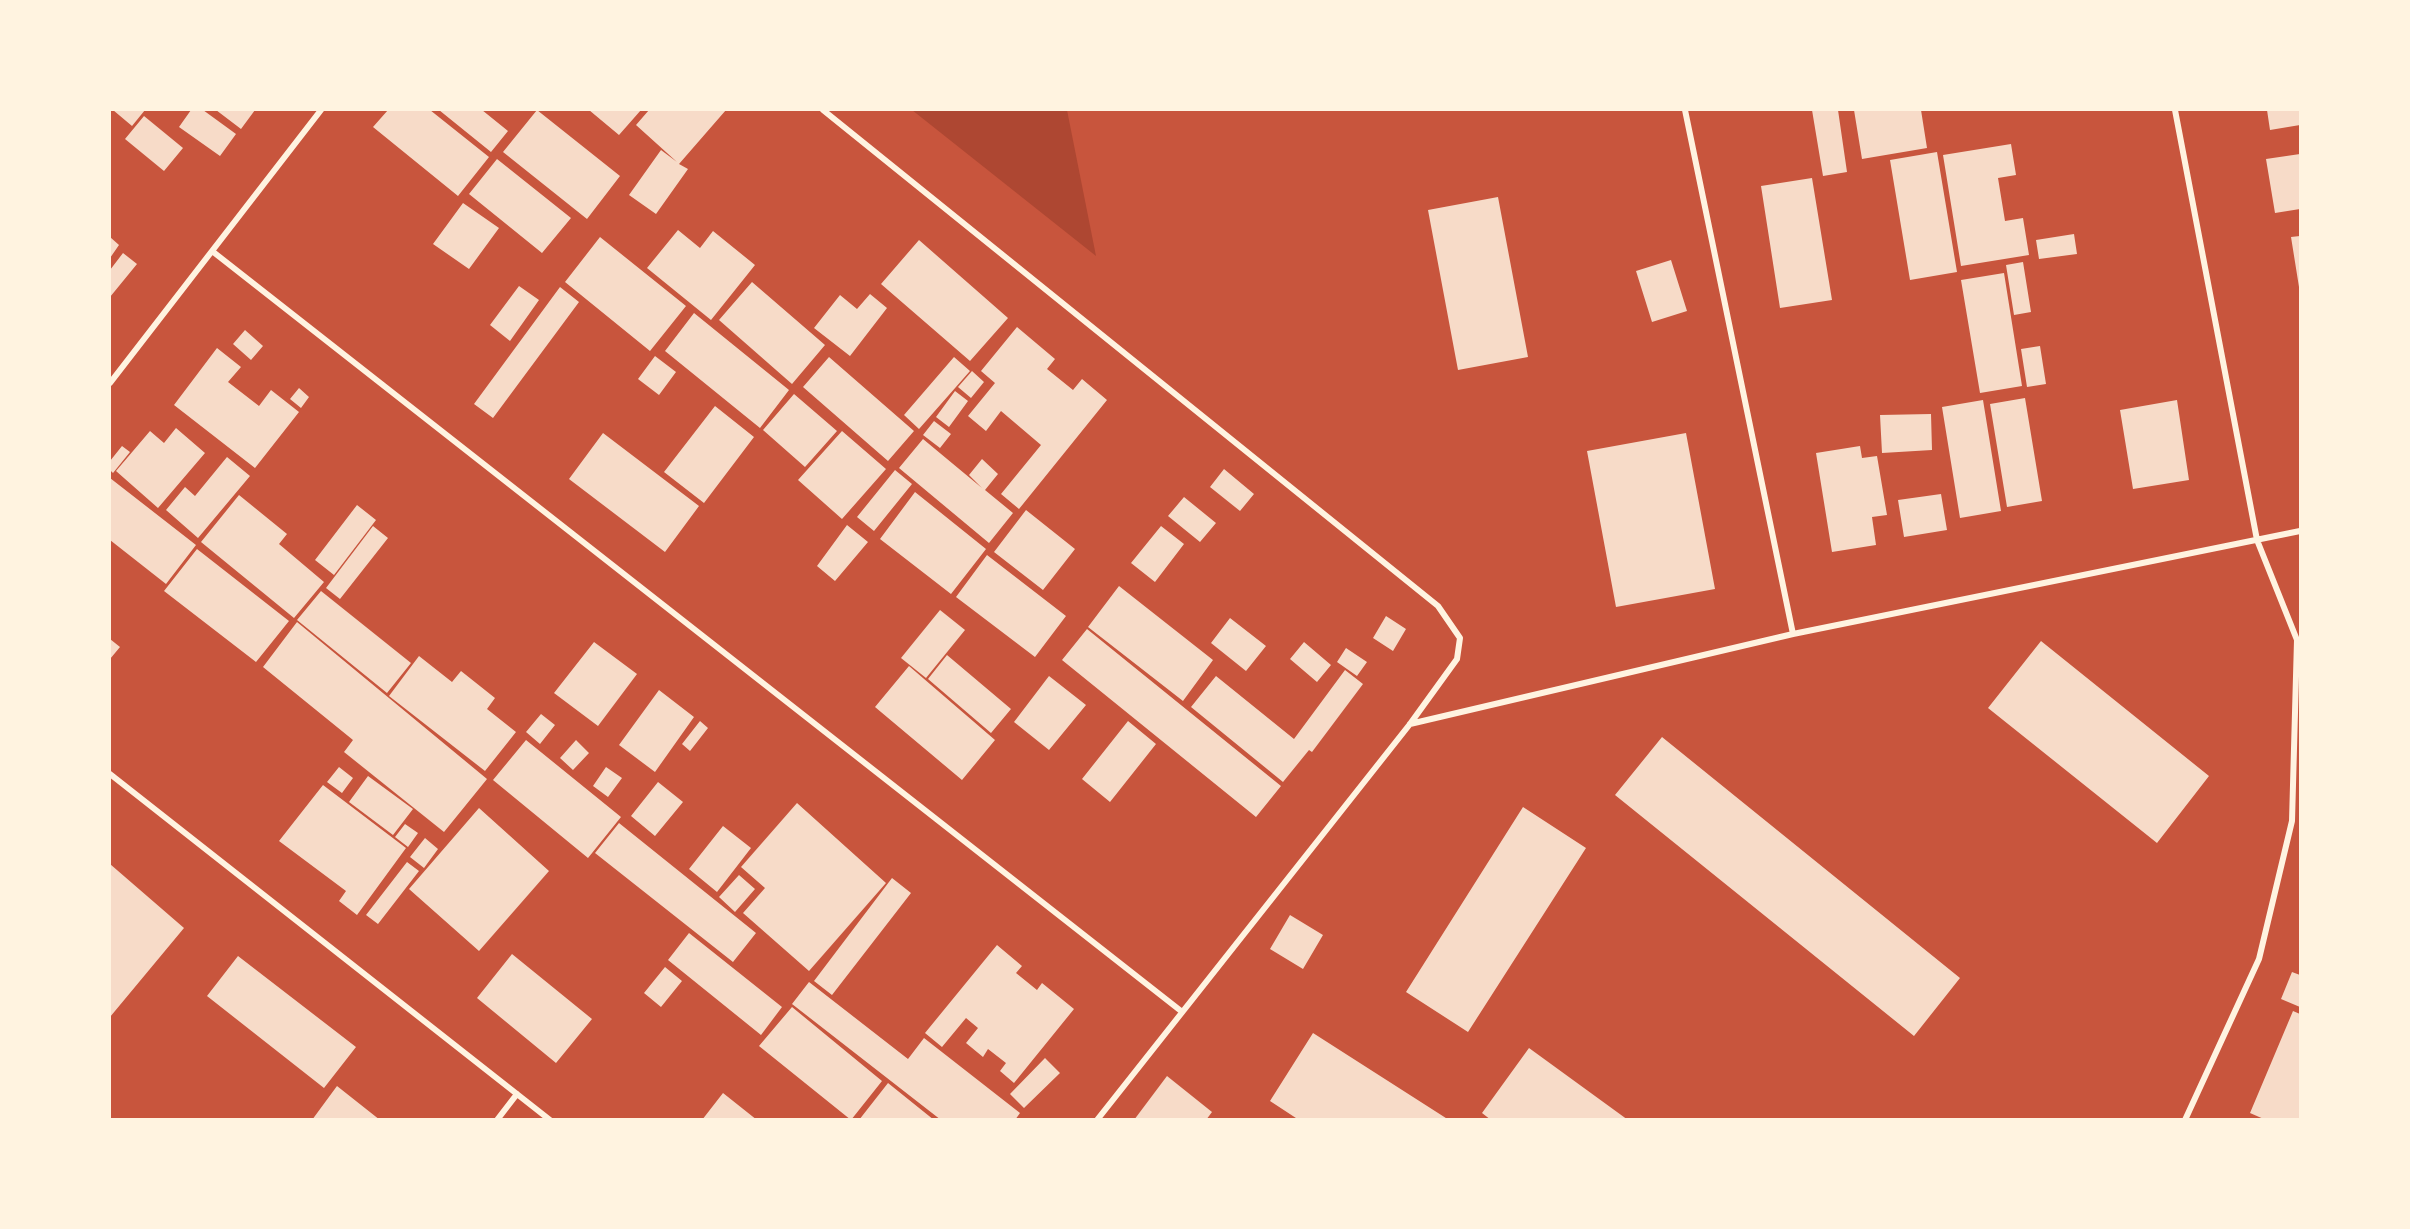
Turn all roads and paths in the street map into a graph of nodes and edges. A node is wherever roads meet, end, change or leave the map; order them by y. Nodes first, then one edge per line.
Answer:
1 (321, 110) edge
2 (823, 110) edge
3 (1685, 110) edge
4 (2175, 110) edge
5 (212, 251) junction
6 (110, 383) edge
7 (2301, 531) edge
8 (2257, 540) junction
9 (1793, 634) junction
10 (1410, 724) junction
11 (110, 774) edge
12 (1181, 1011) junction
13 (517, 1094) junction
14 (496, 1119) edge
15 (550, 1119) edge
16 (1097, 1119) edge
17 (2185, 1119) edge

1 - 5 street
2 - 10 street
3 - 9 street
4 - 8 street
5 - 6 street
5 - 12 street
7 - 8 street
8 - 9 street
8 - 17 street
9 - 10 street
10 - 12 street
11 - 13 street
12 - 16 street
13 - 14 street
13 - 15 street

